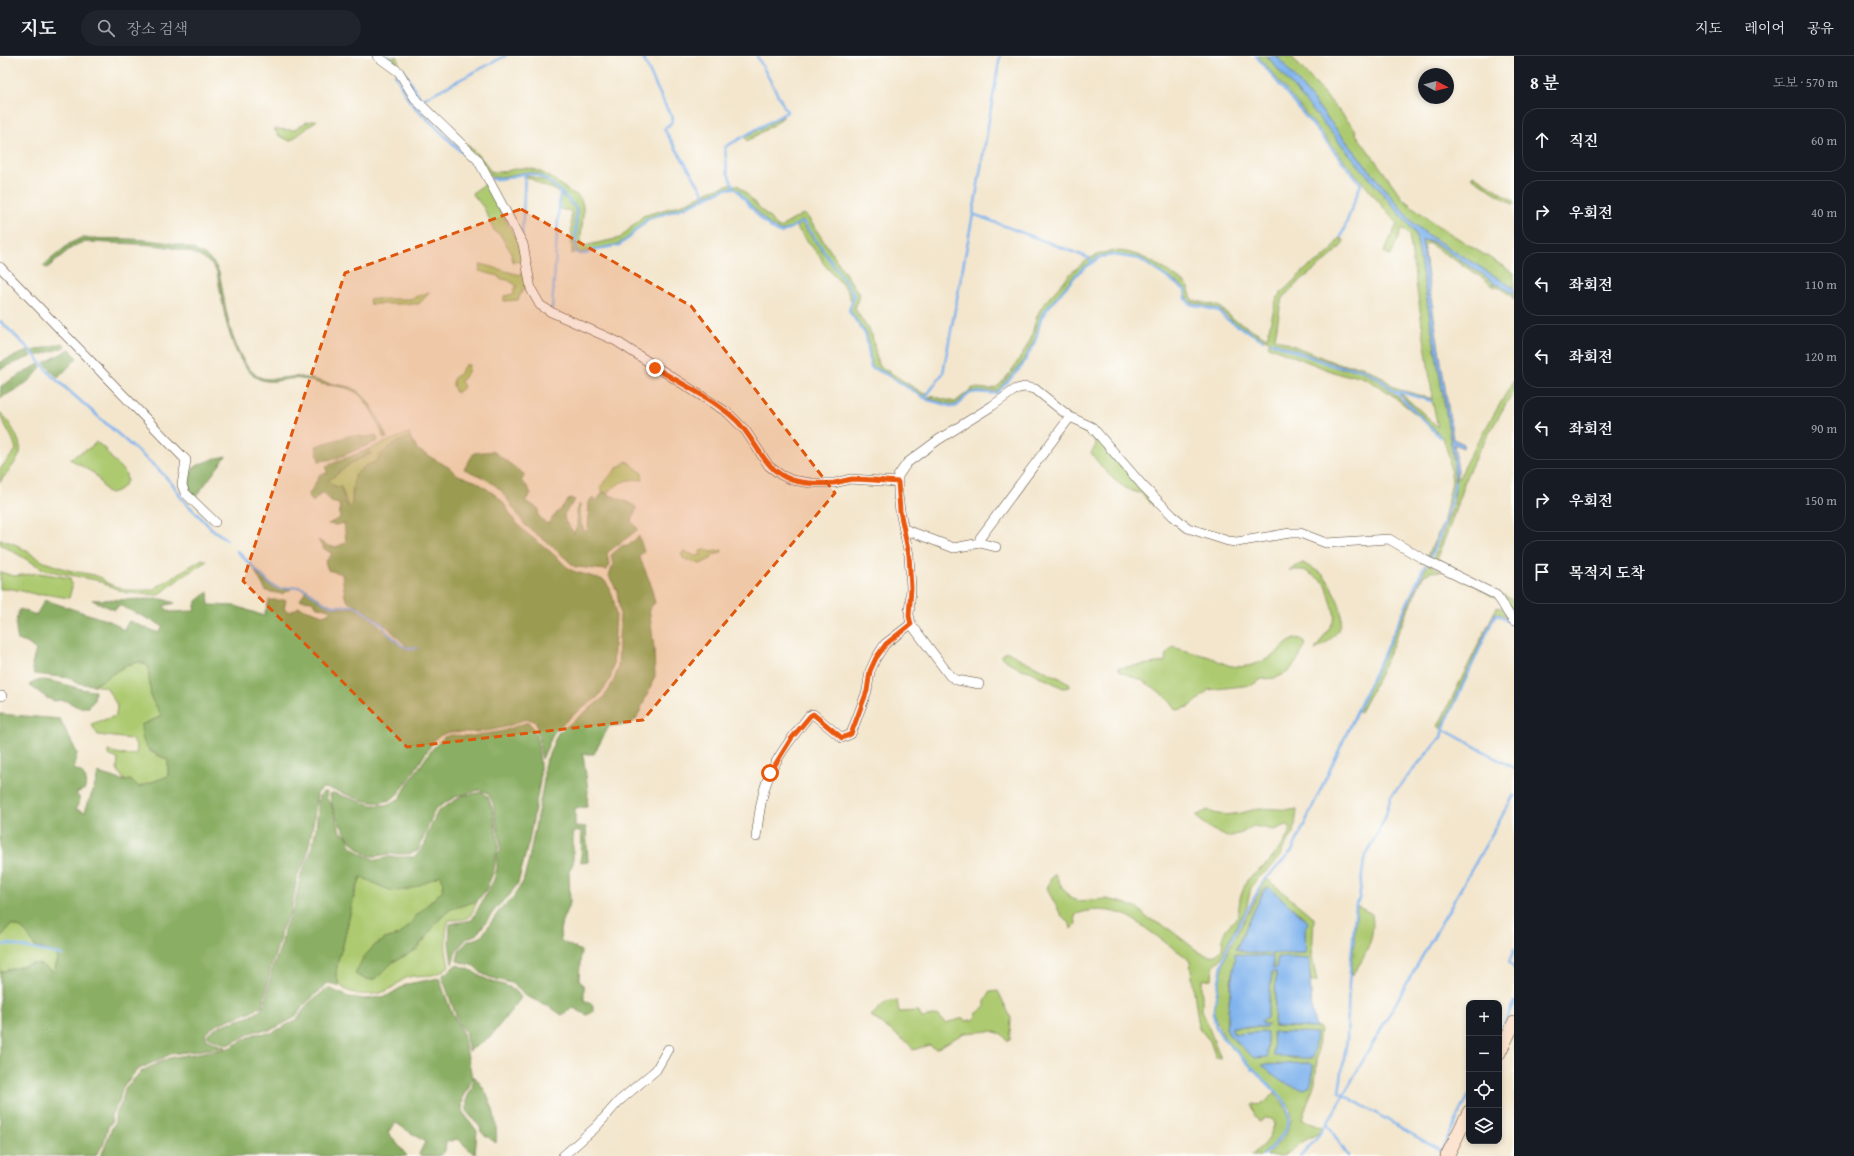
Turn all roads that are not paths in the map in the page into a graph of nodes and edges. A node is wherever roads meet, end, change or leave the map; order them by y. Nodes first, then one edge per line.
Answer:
1 (377, 56) edge
2 (0, 267) edge
3 (1070, 417) junction
4 (898, 482) junction
5 (214, 522) dead end
6 (904, 529) junction
7 (980, 543) junction
8 (996, 547) dead end
9 (1514, 621) edge
10 (911, 624) junction
11 (979, 684) dead end
12 (756, 837) dead end
13 (1514, 1023) edge
14 (1502, 1047) edge
15 (668, 1049) dead end
16 (1466, 1118) edge
17 (563, 1156) edge
18 (1447, 1156) edge

1 - 4 street
2 - 5 street
3 - 4 street
3 - 7 street
3 - 9 street
4 - 6 street
6 - 7 street
6 - 10 street
7 - 8 street
10 - 11 street
10 - 12 street
13 - 14 street
15 - 17 street
16 - 18 street

